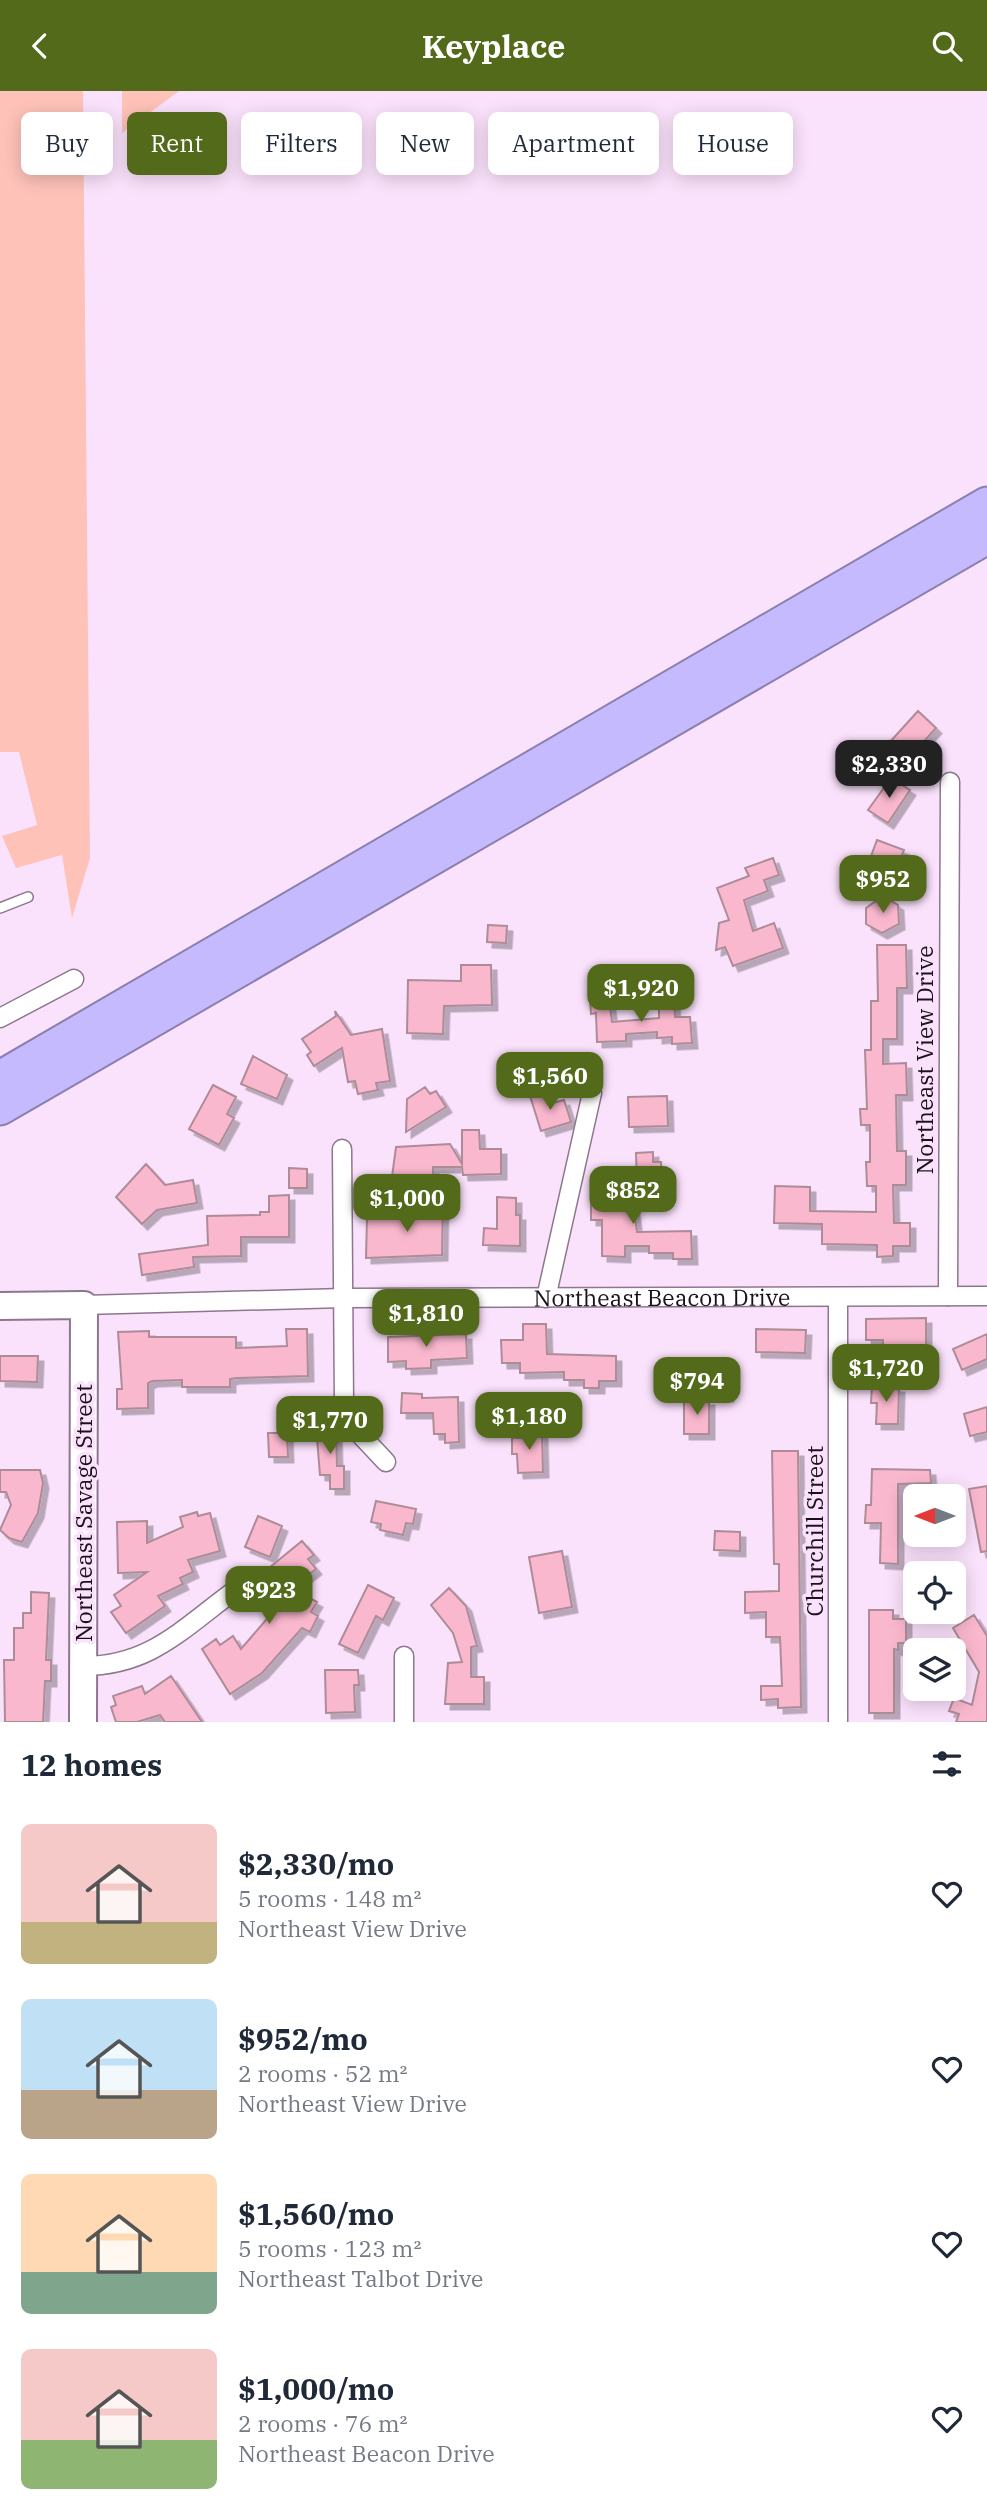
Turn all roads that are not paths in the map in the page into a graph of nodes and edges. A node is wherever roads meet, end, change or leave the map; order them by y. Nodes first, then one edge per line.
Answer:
1 (987, 504) edge
2 (987, 537) edge
3 (950, 782) dead end
4 (28, 897) dead end
5 (0, 908) edge
6 (74, 979) dead end
7 (0, 1018) edge
8 (0, 1078) edge
9 (592, 1093) dead end
10 (0, 1108) edge
11 (342, 1149) dead end
12 (948, 1296) junction
13 (987, 1296) edge
14 (838, 1297) junction
15 (343, 1298) junction
16 (546, 1298) junction
17 (84, 1305) junction
18 (0, 1306) edge
19 (386, 1462) dead end
20 (234, 1591) dead end
21 (404, 1656) dead end
22 (83, 1667) junction
23 (83, 1722) edge
24 (404, 1722) edge
25 (838, 1722) edge

1 - 8 highway
2 - 10 highway
3 - 12 street, Northeast View Drive
4 - 5 lane
6 - 7 street
9 - 16 street
11 - 15 street
12 - 13 street, Northeast Beacon Drive
12 - 14 street, Northeast Beacon Drive
14 - 16 street, Northeast Beacon Drive
14 - 25 street, Churchill Street
15 - 16 street, Northeast Beacon Drive
15 - 17 street, Northeast Beacon Drive
15 - 19 street
17 - 18 street, Northeast Beacon Drive
17 - 22 street, Northeast Savage Street
20 - 22 street
21 - 24 street
22 - 23 street, Northeast Savage Street

